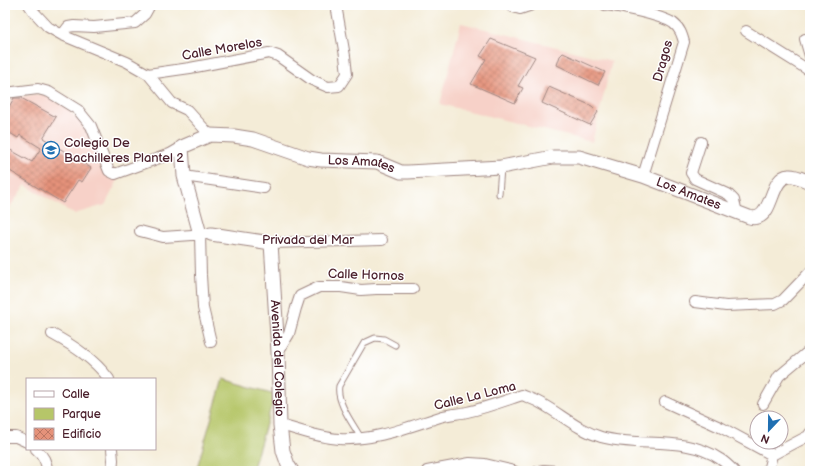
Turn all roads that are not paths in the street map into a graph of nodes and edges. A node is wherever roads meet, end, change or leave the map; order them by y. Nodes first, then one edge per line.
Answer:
1 (29, 5) edge
2 (150, 5) edge
3 (336, 5) edge
4 (532, 5) edge
5 (605, 5) edge
6 (512, 6) edge
7 (746, 32) dead end
8 (62, 35) junction
9 (805, 39) dead end
10 (810, 56) edge
11 (810, 71) edge
12 (148, 74) junction
13 (6, 93) edge
14 (210, 135) junction
15 (701, 142) dead end
16 (182, 147) junction
17 (501, 167) junction
18 (184, 176) junction
19 (643, 176) junction
20 (810, 182) edge
21 (264, 188) dead end
22 (499, 194) dead end
23 (737, 213) junction
24 (140, 231) dead end
25 (206, 234) junction
26 (382, 240) dead end
27 (271, 243) junction
28 (810, 272) edge
29 (413, 289) dead end
30 (696, 302) dead end
31 (52, 334) dead end
32 (211, 342) dead end
33 (395, 345) dead end
34 (810, 350) edge
35 (278, 352) junction
36 (108, 378) edge
37 (665, 402) dead end
38 (763, 404) dead end
39 (280, 425) junction
40 (810, 433) edge
41 (5, 437) edge
42 (361, 438) junction
43 (26, 442) edge
44 (37, 450) edge
45 (112, 450) edge
46 (772, 455) junction
47 (46, 471) edge
48 (112, 471) edge
49 (292, 471) edge
50 (427, 471) edge
51 (514, 471) edge
52 (538, 471) edge
53 (556, 471) edge
54 (734, 471) edge
55 (768, 471) edge

1 - 8 street
2 - 8 street
3 - 12 street, Calle Morelos
4 - 6 street
5 - 19 street, Dragos
7 - 11 street
8 - 12 street
9 - 10 street
12 - 14 street
13 - 16 street, Los Amates
14 - 16 street, Los Amates
14 - 17 street, Los Amates
15 - 23 street
16 - 18 street
17 - 19 street, Los Amates
17 - 22 lane
18 - 21 street
18 - 25 street
19 - 23 street, Los Amates
20 - 23 street, Los Amates
24 - 25 street, Privada del Mar
25 - 27 street, Privada del Mar
25 - 32 street
26 - 27 street, Privada del Mar
27 - 35 street, Avenida del Colegio
28 - 30 street
29 - 35 street, Calle Hornos
31 - 36 street
33 - 42 lane
34 - 38 street
35 - 39 street, Avenida del Colegio
37 - 46 street
39 - 42 street, Calle La Loma
39 - 49 street, Avenida del Colegio
40 - 46 street
41 - 43 street
42 - 54 street, Calle La Loma
44 - 47 street
45 - 48 street
46 - 55 street
50 - 51 street
52 - 53 street

